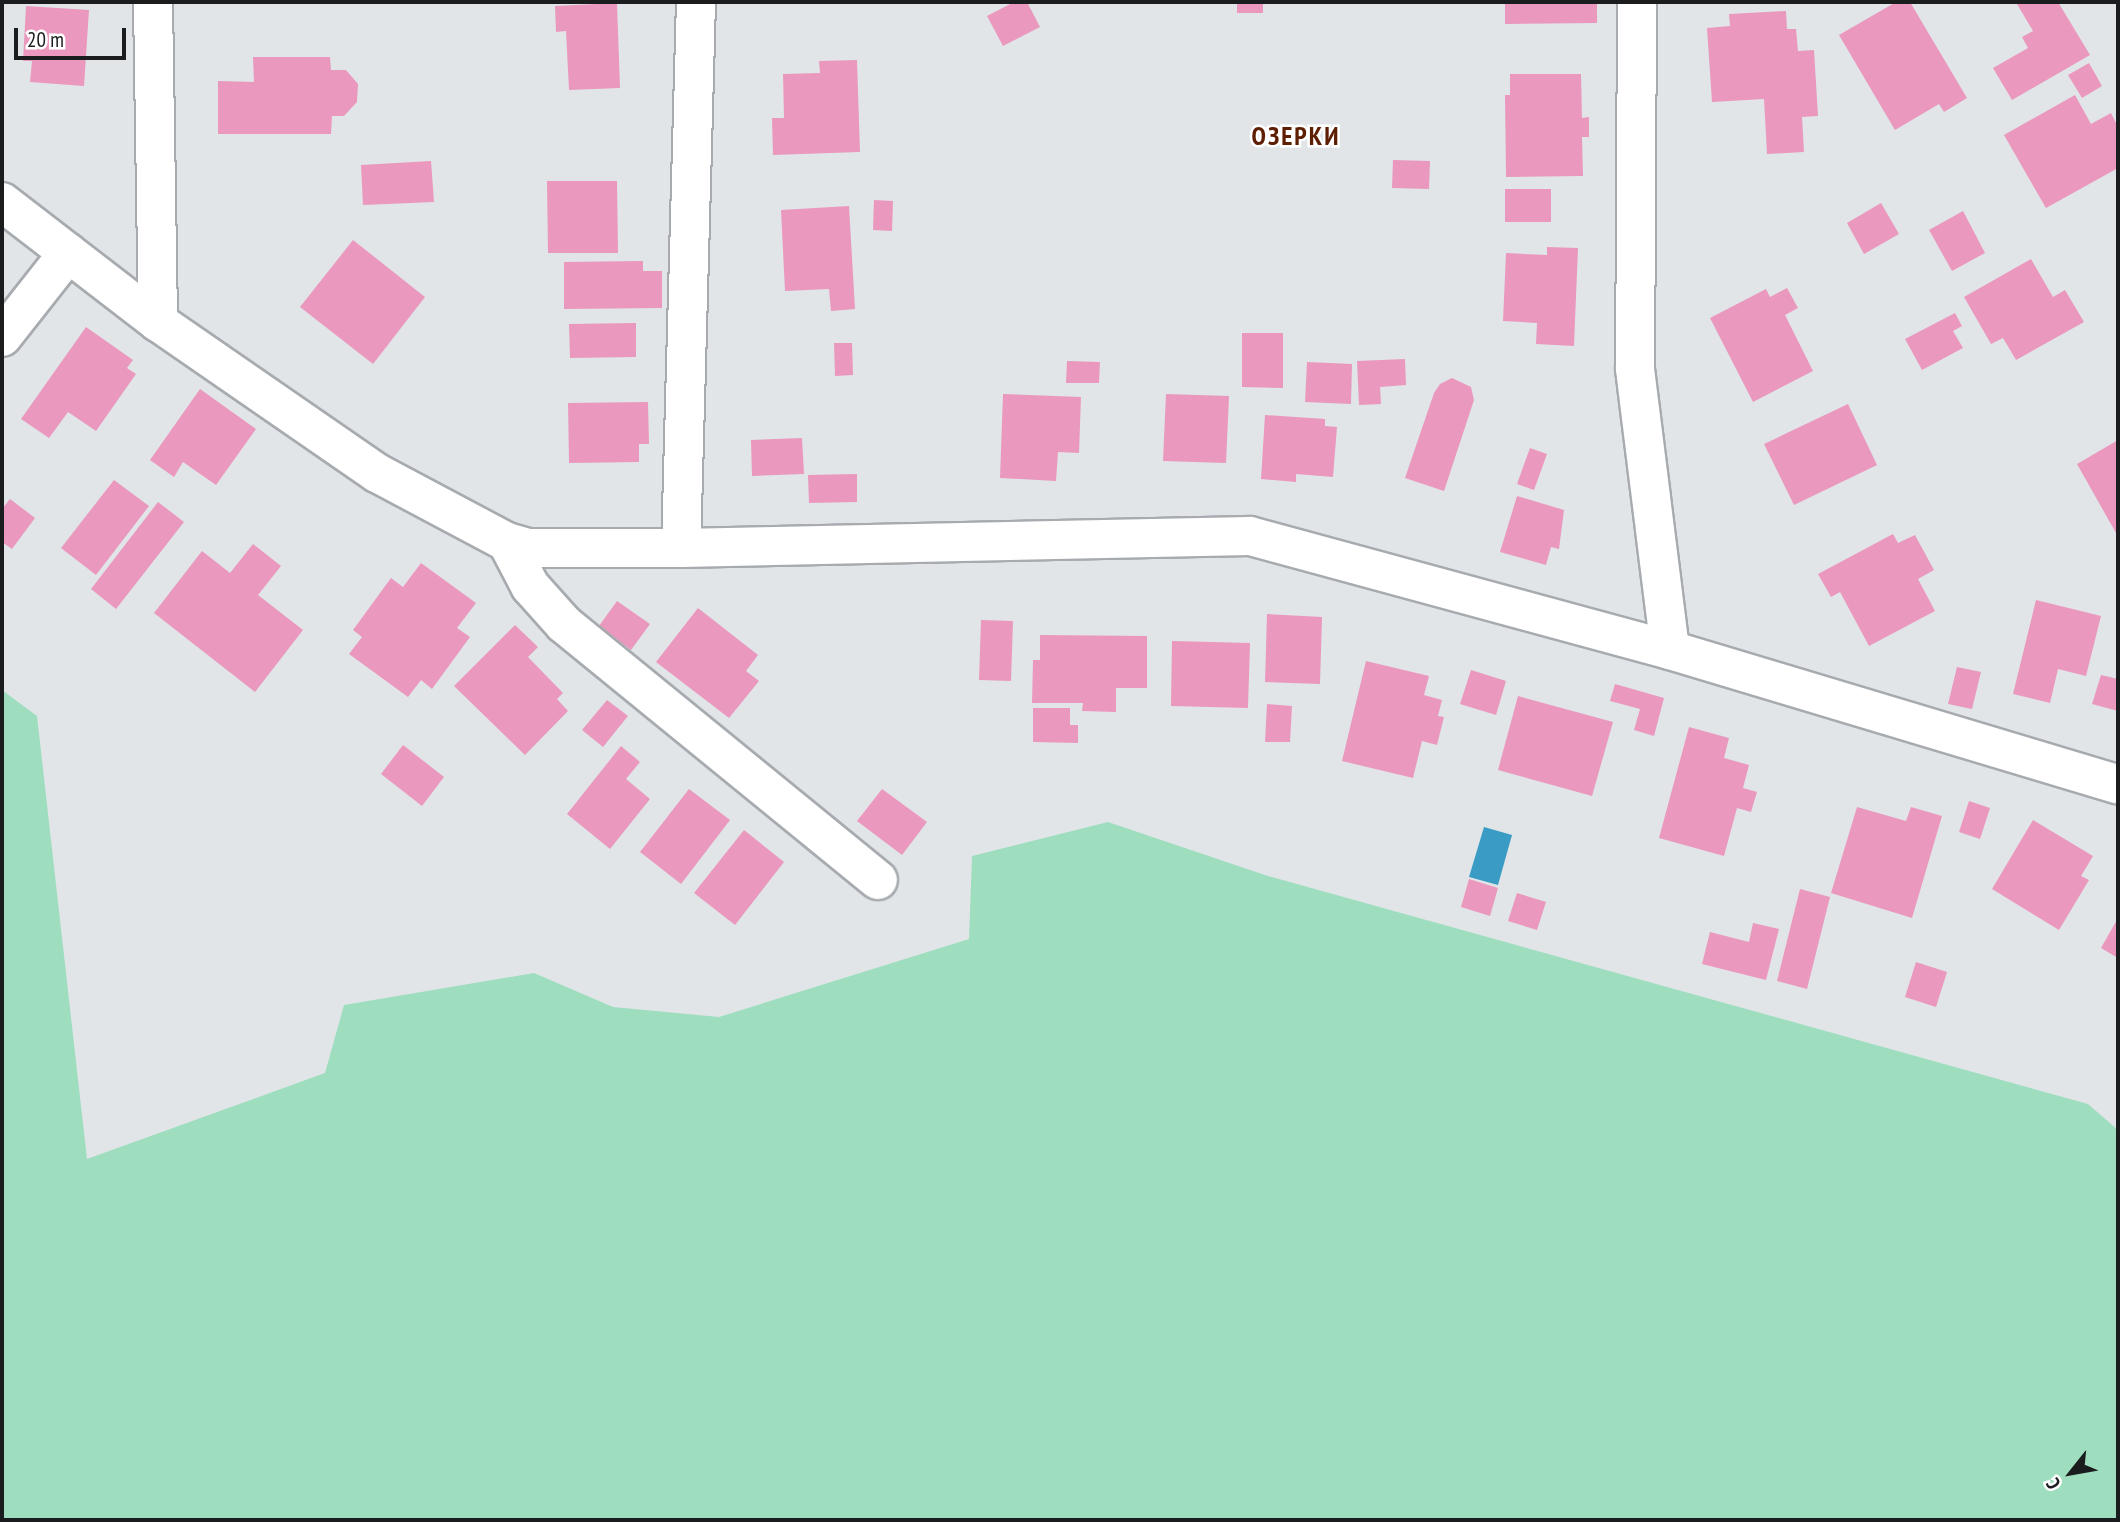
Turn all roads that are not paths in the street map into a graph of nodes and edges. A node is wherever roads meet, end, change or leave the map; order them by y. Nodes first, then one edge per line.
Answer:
1 (153, 2) edge
2 (696, 2) edge
3 (1637, 2) edge
4 (2, 202) edge
5 (68, 253) junction
6 (158, 322) junction
7 (2, 337) edge
8 (507, 542) junction
9 (681, 548) junction
10 (1670, 650) junction
11 (2118, 784) edge
12 (878, 880) dead end

1 - 6 street
2 - 9 street
3 - 10 street
4 - 5 street
5 - 6 street
5 - 7 street
6 - 8 street
8 - 9 street
8 - 12 street
9 - 10 street
10 - 11 street

